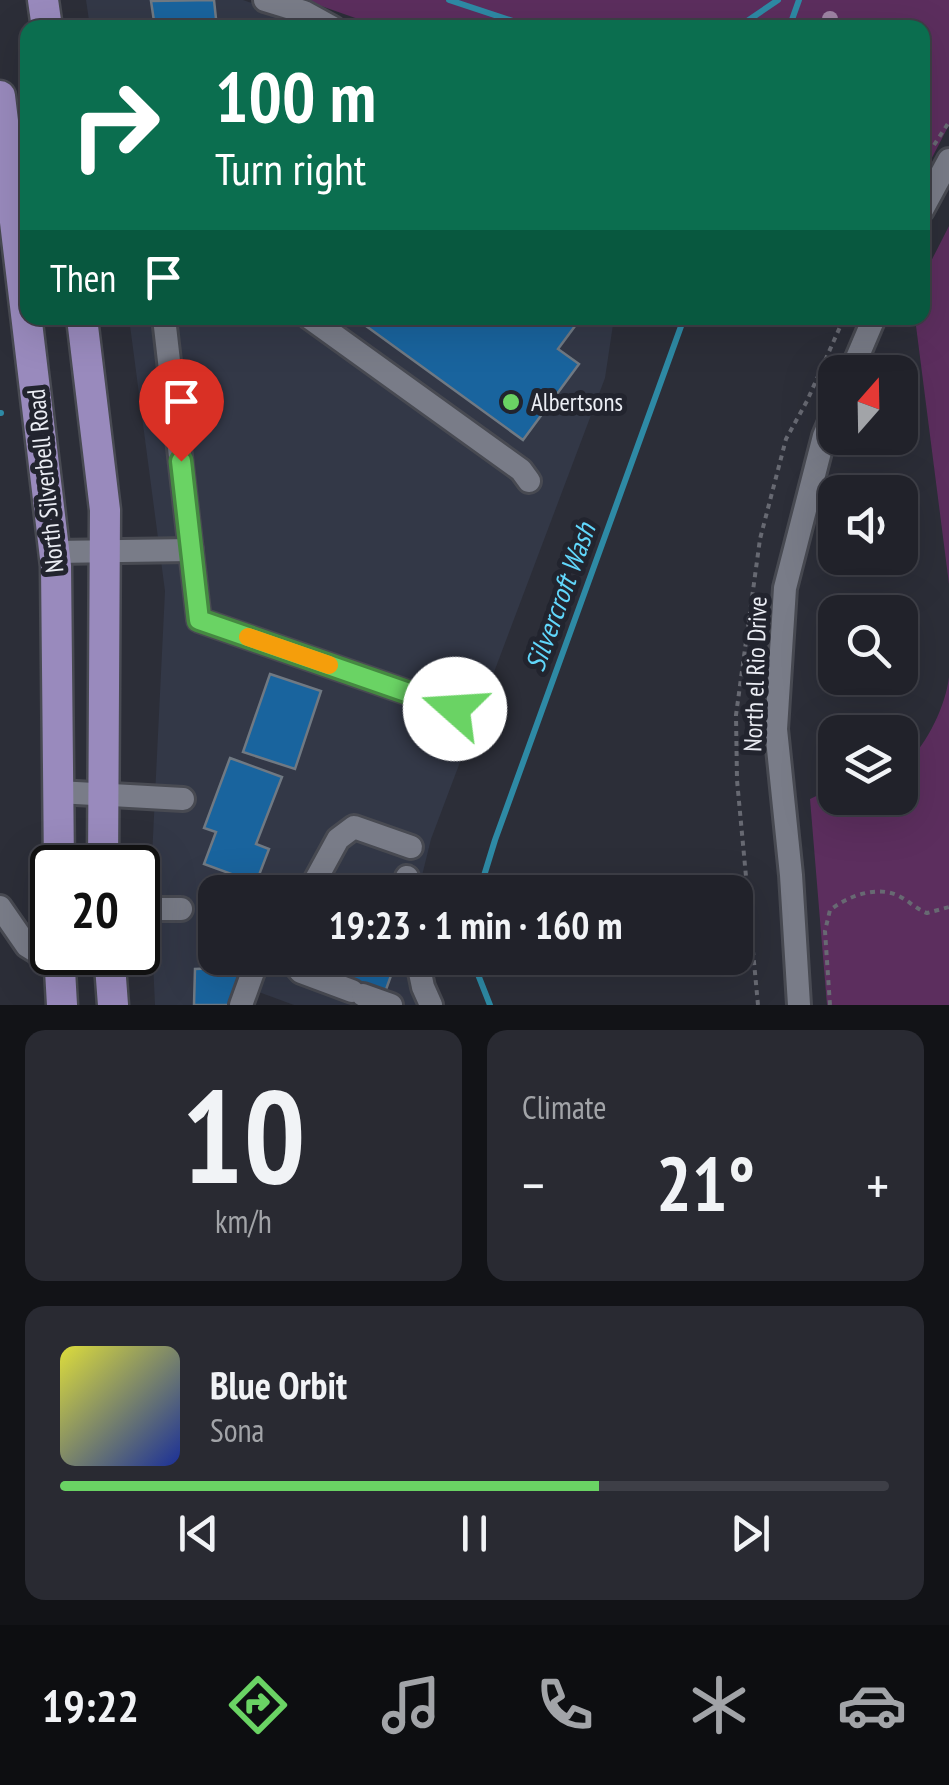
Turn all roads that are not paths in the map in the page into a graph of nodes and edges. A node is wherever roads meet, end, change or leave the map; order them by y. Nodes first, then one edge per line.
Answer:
1 (265, 0) edge
2 (318, 20) edge
3 (0, 96) edge
4 (949, 160) edge
5 (930, 195) edge
6 (20, 233) edge
7 (30, 325) edge
8 (83, 325) edge
9 (165, 325) edge
10 (320, 325) edge
11 (871, 325) edge
12 (858, 355) edge
13 (819, 455) edge
14 (529, 482) dead end
15 (191, 550) junction
16 (54, 552) junction
17 (105, 552) junction
18 (455, 709) dead end
19 (58, 792) junction
20 (104, 794) junction
21 (183, 800) dead end
22 (59, 845) edge
23 (103, 845) edge
24 (411, 847) dead end
25 (319, 875) edge
26 (0, 907) edge
27 (160, 908) edge
28 (182, 908) dead end
29 (30, 947) edge
30 (60, 975) edge
31 (111, 975) edge
32 (252, 975) edge
33 (308, 975) edge
34 (415, 975) edge
35 (421, 975) edge
36 (62, 1005) edge
37 (113, 1005) edge
38 (241, 1005) edge
39 (390, 1005) edge
40 (408, 1005) edge
41 (431, 1005) edge
42 (799, 1005) edge

1 - 2 street
3 - 6 main road, North Silverbell Road
4 - 5 street
7 - 16 main road, North Silverbell Road
8 - 17 main road, North Silverbell Road
9 - 15 street
10 - 14 street
11 - 12 street
13 - 42 street, North el Rio Drive
15 - 17 street
15 - 18 street
16 - 17 street
16 - 19 main road, North Silverbell Road
17 - 20 main road, North Silverbell Road
19 - 20 street
19 - 22 main road, North Silverbell Road
20 - 21 street
20 - 23 main road, North Silverbell Road
24 - 25 street
26 - 29 street
27 - 28 street
30 - 36 main road
31 - 37 main road
32 - 38 street
33 - 39 street
34 - 40 street
35 - 41 street

